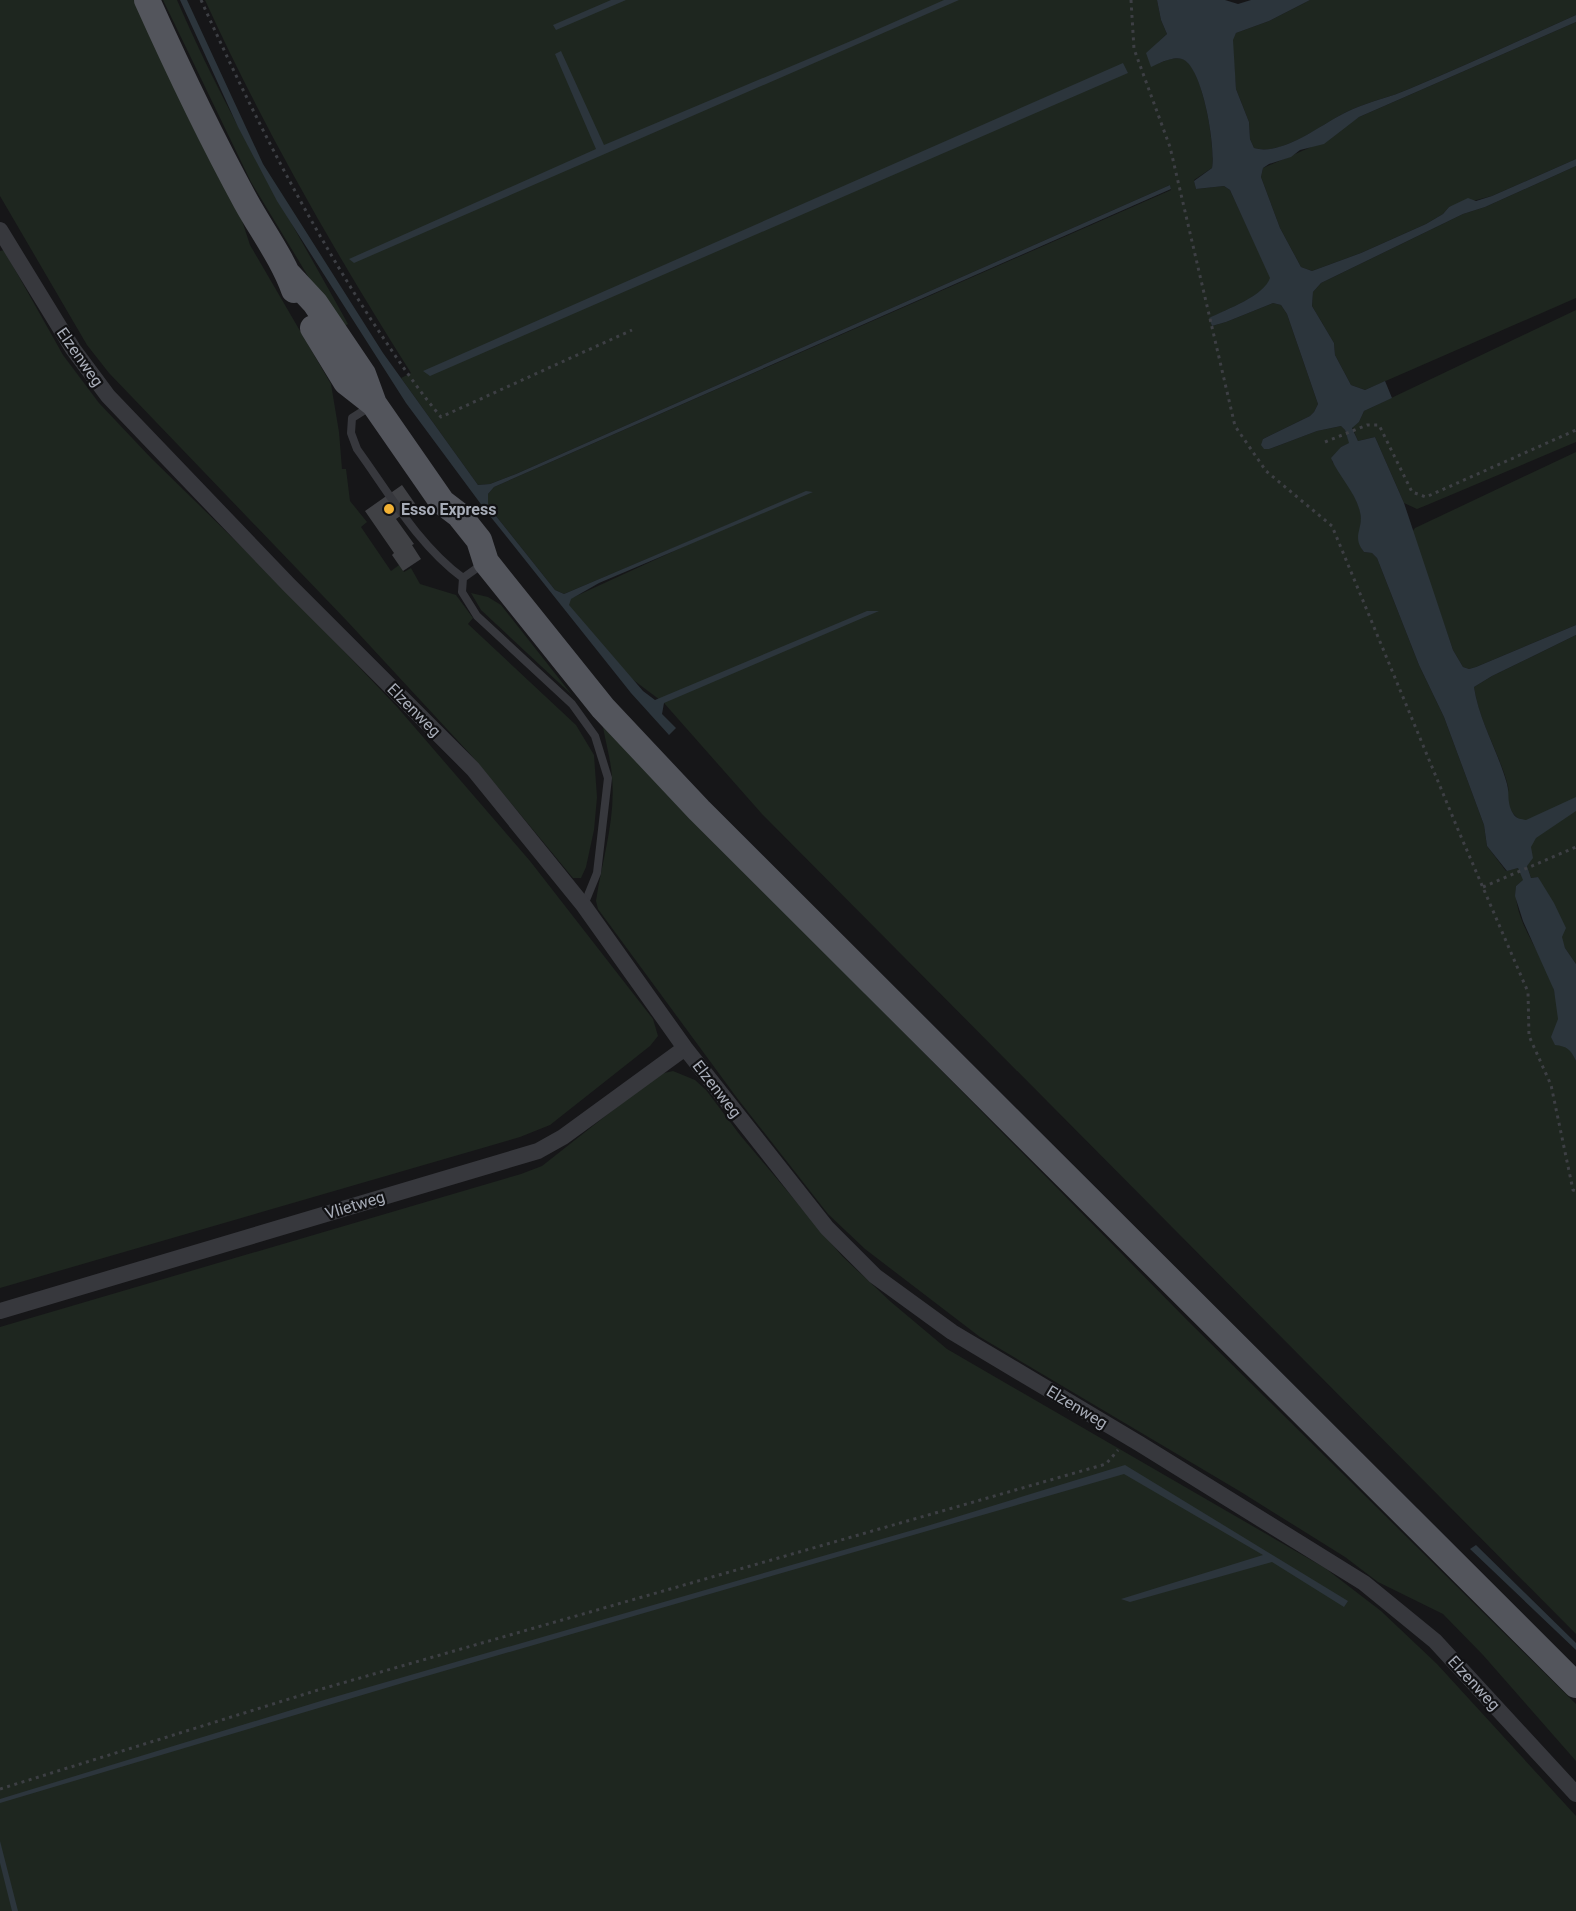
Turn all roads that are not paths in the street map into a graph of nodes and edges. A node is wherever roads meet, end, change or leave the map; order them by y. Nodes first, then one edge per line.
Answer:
1 (147, 0) edge
2 (0, 232) edge
3 (374, 404) junction
4 (486, 562) junction
5 (463, 578) junction
6 (584, 906) junction
7 (685, 1048) junction
8 (0, 1311) edge
9 (1576, 1685) edge
10 (1576, 1794) edge

1 - 3 main road
2 - 6 street, Elzenweg
3 - 4 main road
3 - 5 lane
4 - 5 lane
4 - 9 main road
5 - 6 lane
6 - 7 street, Elzenweg
7 - 8 street, Vlietweg
7 - 10 street, Elzenweg

